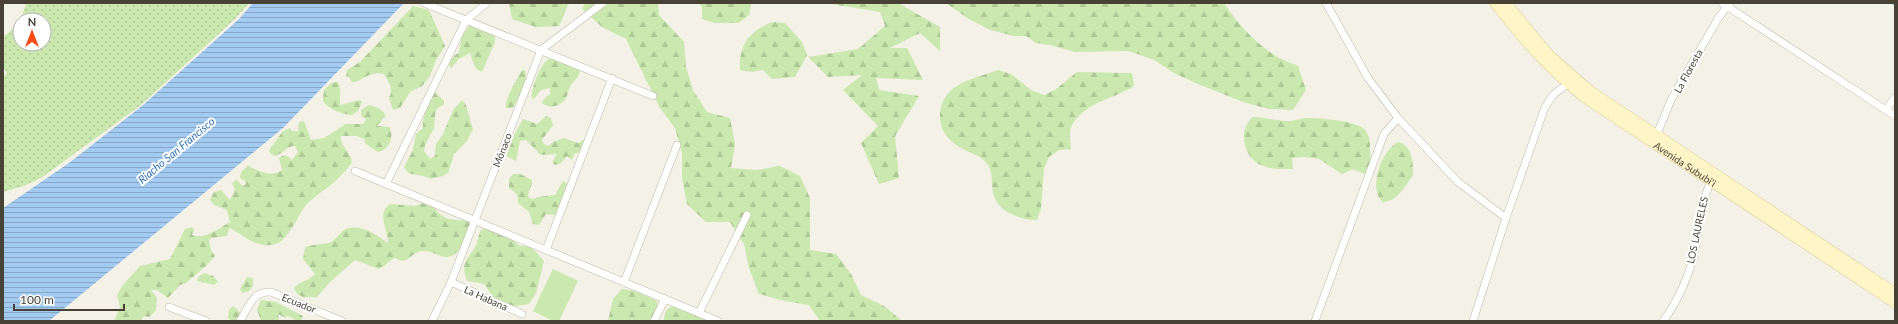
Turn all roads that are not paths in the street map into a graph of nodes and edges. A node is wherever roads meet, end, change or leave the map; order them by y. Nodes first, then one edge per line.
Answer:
1 (424, 3) edge
2 (487, 3) edge
3 (603, 3) edge
4 (1326, 3) edge
5 (1495, 3) edge
6 (1506, 3) edge
7 (1726, 4) edge
8 (466, 20) junction
9 (540, 50) junction
10 (612, 78) junction
11 (1571, 81) junction
12 (653, 96) dead end
13 (1895, 97) edge
14 (1886, 110) junction
15 (1895, 116) edge
16 (1398, 118) junction
17 (1655, 140) junction
18 (677, 145) dead end
19 (355, 171) dead end
20 (1711, 182) junction
21 (386, 184) junction
22 (747, 215) dead end
23 (1506, 218) junction
24 (475, 221) junction
25 (546, 250) junction
26 (451, 282) junction
27 (624, 282) junction
28 (1895, 293) edge
29 (665, 298) junction
30 (1895, 303) edge
31 (168, 307) dead end
32 (699, 313) junction
33 (522, 314) dead end
34 (206, 321) edge
35 (240, 321) edge
36 (342, 321) edge
37 (432, 321) edge
38 (654, 321) edge
39 (718, 321) edge
40 (1315, 321) edge
41 (1473, 321) edge
42 (1663, 321) edge

1 - 8 street
2 - 8 street
3 - 9 street
4 - 16 street
5 - 11 street, Avenida Sububi'i
6 - 11 street, Avenida Sububi'i
7 - 14 street
7 - 17 street, La Floresta
8 - 9 street
8 - 21 street
9 - 10 street
9 - 24 street, Mónaco
10 - 12 street
10 - 25 street
11 - 17 street, Avenida Sububi'i
11 - 23 street
13 - 14 street
14 - 15 street
16 - 23 street
16 - 40 street
17 - 20 street, Avenida Sububi'i
17 - 28 street, Avenida Sububi'i
18 - 27 street
19 - 21 street
20 - 30 street, Avenida Sububi'i
20 - 42 street, LOS LAURELES
21 - 24 street
22 - 32 street
23 - 41 street
24 - 25 street
24 - 26 street, Mónaco
25 - 27 street
26 - 33 street, La Habana
26 - 37 street, Mónaco
27 - 29 street
29 - 32 street
29 - 38 street
31 - 34 street
32 - 39 street
35 - 36 street, Ecuador

